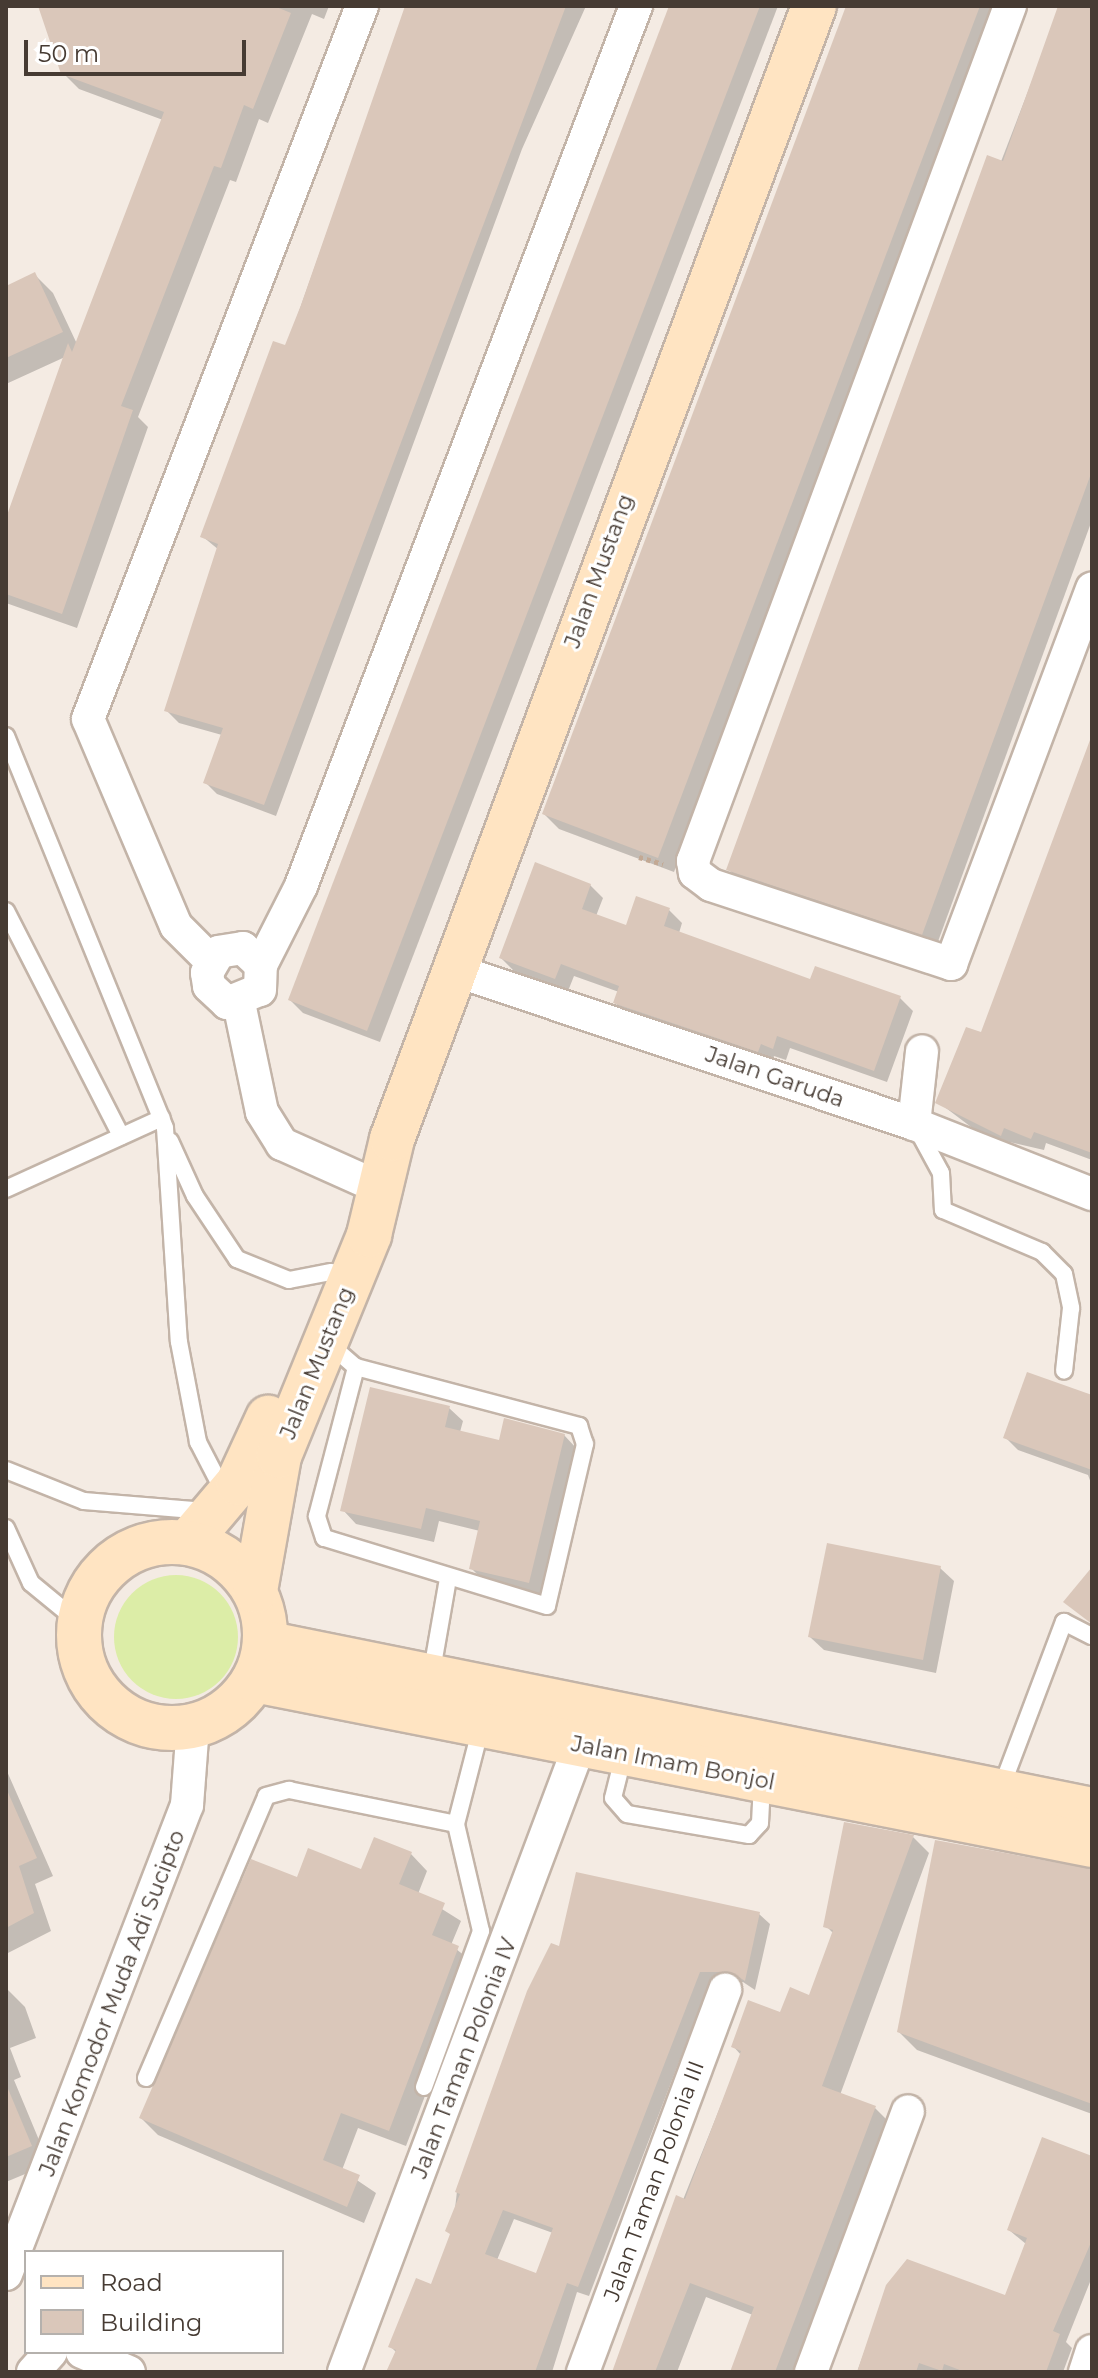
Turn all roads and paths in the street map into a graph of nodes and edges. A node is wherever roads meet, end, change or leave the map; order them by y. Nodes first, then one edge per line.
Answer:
1 (362, 6) edge
2 (636, 6) edge
3 (814, 6) edge
4 (1010, 6) edge
5 (1092, 589) edge
6 (6, 736) edge
7 (6, 911) edge
8 (211, 961) junction
9 (261, 965) junction
10 (454, 970) junction
11 (239, 1003) junction
12 (922, 1051) dead end
13 (163, 1123) junction
14 (914, 1124) junction
15 (121, 1136) junction
16 (375, 1186) junction
17 (6, 1189) edge
18 (1092, 1194) edge
19 (331, 1272) junction
20 (341, 1354) junction
21 (1064, 1371) dead end
22 (6, 1470) edge
23 (211, 1517) junction
24 (6, 1528) edge
25 (448, 1579) junction
26 (255, 1591) junction
27 (76, 1620) junction
28 (1092, 1636) edge
29 (259, 1662) junction
30 (431, 1678) junction
31 (193, 1726) junction
32 (481, 1726) junction
33 (580, 1744) junction
34 (624, 1752) junction
35 (740, 1763) junction
36 (1000, 1791) junction
37 (911, 1792) junction
38 (1092, 1810) edge
39 (456, 1824) junction
40 (1092, 1845) edge
41 (725, 1990) dead end
42 (146, 2078) dead end
43 (424, 2087) dead end
44 (908, 2111) dead end
45 (6, 2274) edge
46 (1092, 2351) edge
47 (49, 2354) edge
48 (87, 2354) edge
49 (33, 2372) edge
50 (129, 2372) edge
51 (344, 2372) edge
52 (583, 2372) edge
53 (811, 2372) edge
54 (1085, 2372) edge

1 - 8 street
2 - 9 street
3 - 10 main road, Jalan Mustang
4 - 5 street
6 - 13 lane
7 - 15 lane
8 - 9 street
8 - 11 street
9 - 11 street
10 - 14 street, Jalan Garuda
10 - 16 main road, Jalan Mustang
11 - 16 street
12 - 14 street
13 - 15 lane
13 - 19 lane
13 - 23 lane
14 - 18 street, Jalan Garuda
14 - 21 lane
15 - 17 lane
16 - 19 main road, Jalan Mustang
16 - 20 main road, Jalan Mustang
19 - 23 main road, Jalan Mustang
20 - 25 lane
20 - 25 lane
20 - 26 main road, Jalan Mustang
22 - 23 lane
23 - 26 main road
23 - 27 main road
24 - 27 lane
25 - 30 lane
26 - 29 main road
27 - 31 main road
28 - 36 lane
29 - 30 main road, Jalan Imam Bonjol
29 - 31 main road
29 - 32 main road, Jalan Imam Bonjol
30 - 35 main road, Jalan Imam Bonjol
31 - 45 street, Jalan Komodor Muda Adi Sucipto
32 - 33 main road, Jalan Imam Bonjol
32 - 39 lane
33 - 34 main road, Jalan Imam Bonjol
33 - 51 street, Jalan Taman Polonia IV
34 - 35 main road, Jalan Imam Bonjol
34 - 35 lane
35 - 37 main road, Jalan Imam Bonjol
36 - 37 main road, Jalan Imam Bonjol
36 - 38 main road, Jalan Imam Bonjol
37 - 40 main road, Jalan Imam Bonjol
39 - 42 lane
39 - 43 lane
41 - 52 street, Jalan Taman Polonia III
44 - 53 street
46 - 54 street
47 - 49 street
48 - 50 street

